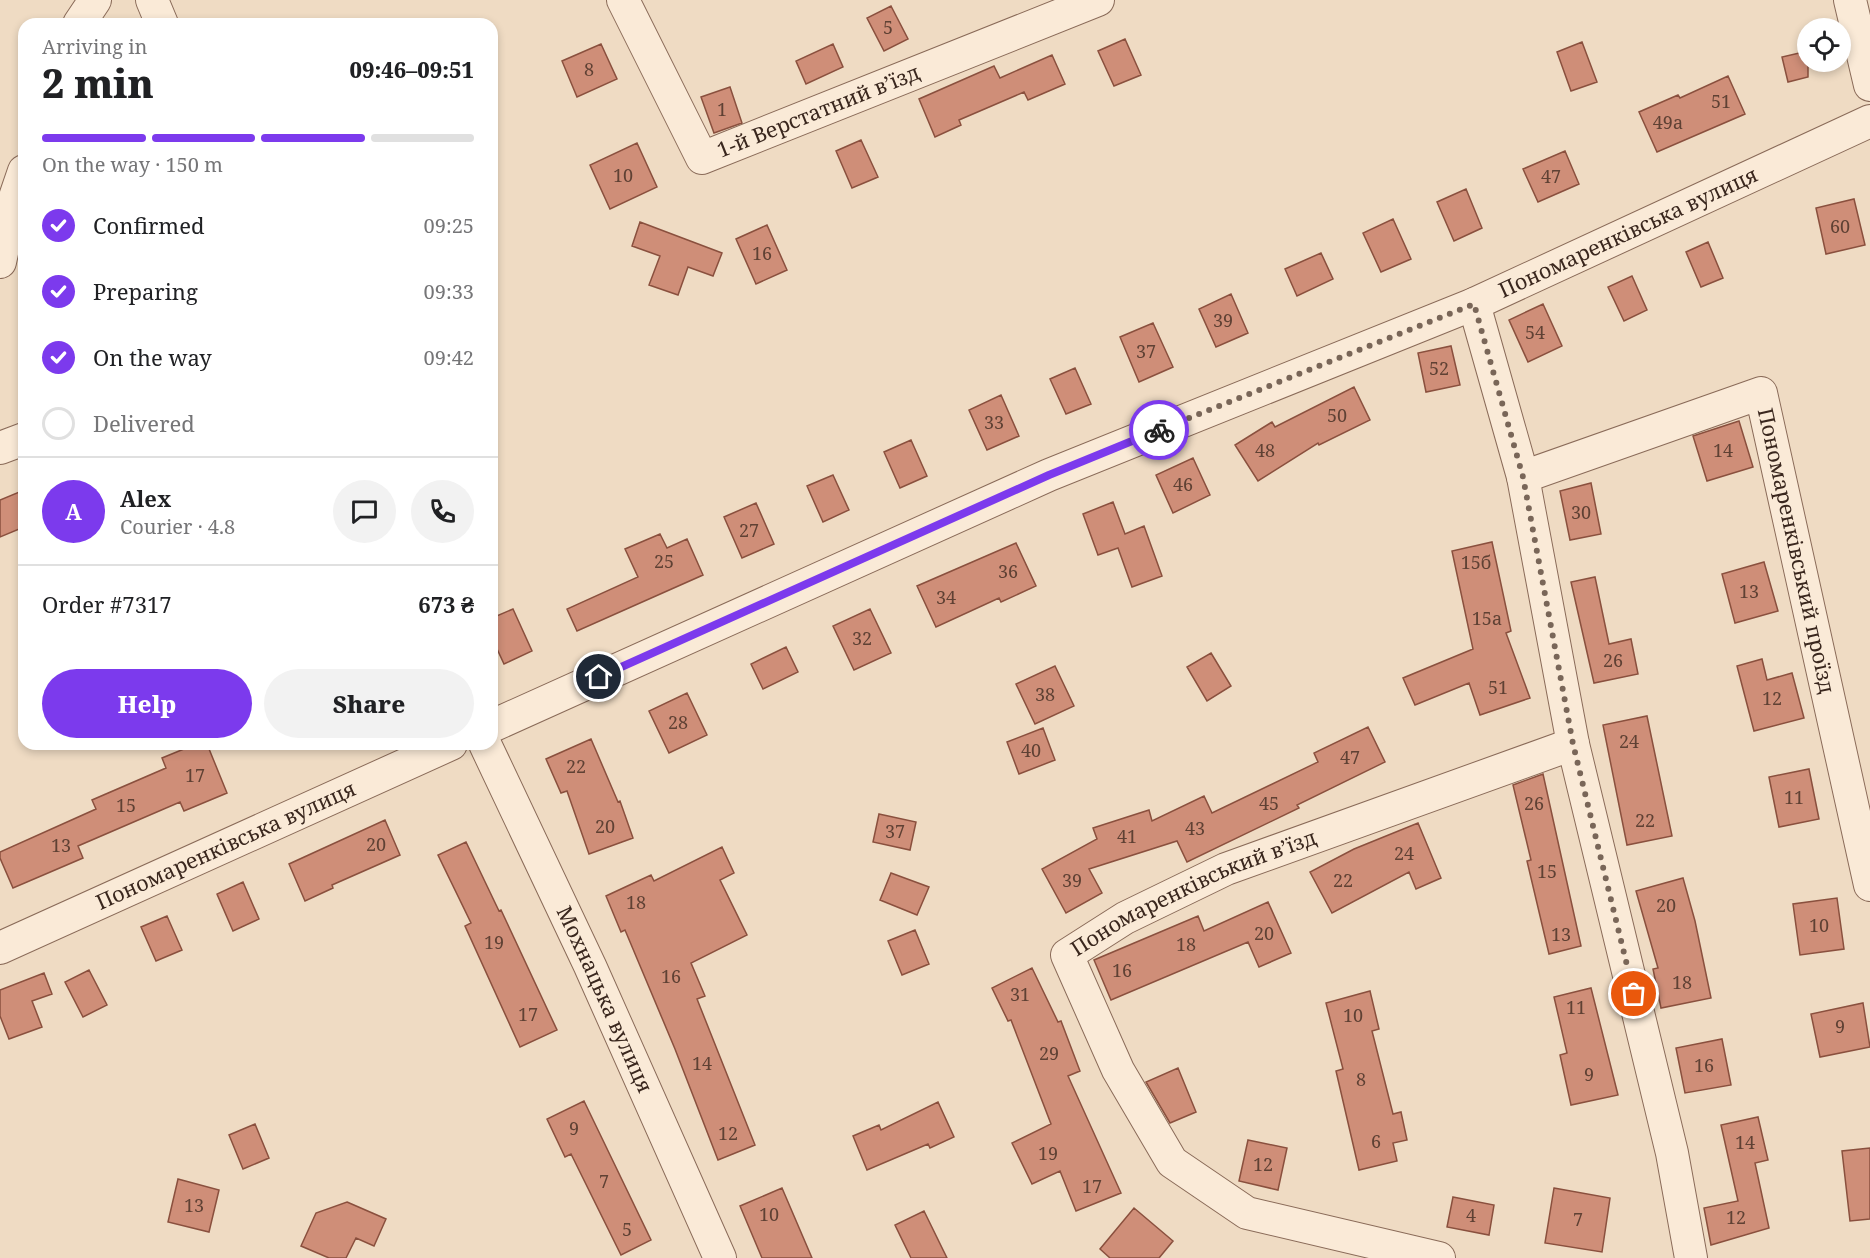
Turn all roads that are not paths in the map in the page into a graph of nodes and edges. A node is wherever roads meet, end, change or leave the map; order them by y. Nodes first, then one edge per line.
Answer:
1 (95, 0) edge
2 (152, 0) edge
3 (623, 0) edge
4 (1098, 0) edge
5 (1850, 0) edge
6 (84, 18) edge
7 (160, 18) edge
8 (1870, 85) edge
9 (1870, 121) edge
10 (18, 188) edge
11 (0, 262) edge
12 (1474, 304) junction
13 (18, 441) edge
14 (0, 448) edge
15 (1523, 477) junction
16 (498, 723) edge
17 (1573, 744) junction
18 (438, 750) edge
19 (488, 750) edge
20 (1870, 885) edge
21 (0, 948) edge
22 (720, 1258) edge
23 (1439, 1258) edge
24 (1691, 1258) edge

1 - 6 street
2 - 7 street
3 - 4 street, 1-й Верстатний в’їзд
5 - 8 street
9 - 12 street, Пономаренківська вулиця
10 - 11 street
12 - 15 street
12 - 16 street, Пономаренківська вулиця
13 - 14 street
15 - 17 street
15 - 20 street, Пономаренківський проїзд
17 - 23 street, Пономаренківський в’їзд
17 - 24 street
18 - 21 street, Пономаренківська вулиця
19 - 22 street, Мохнацька вулиця

